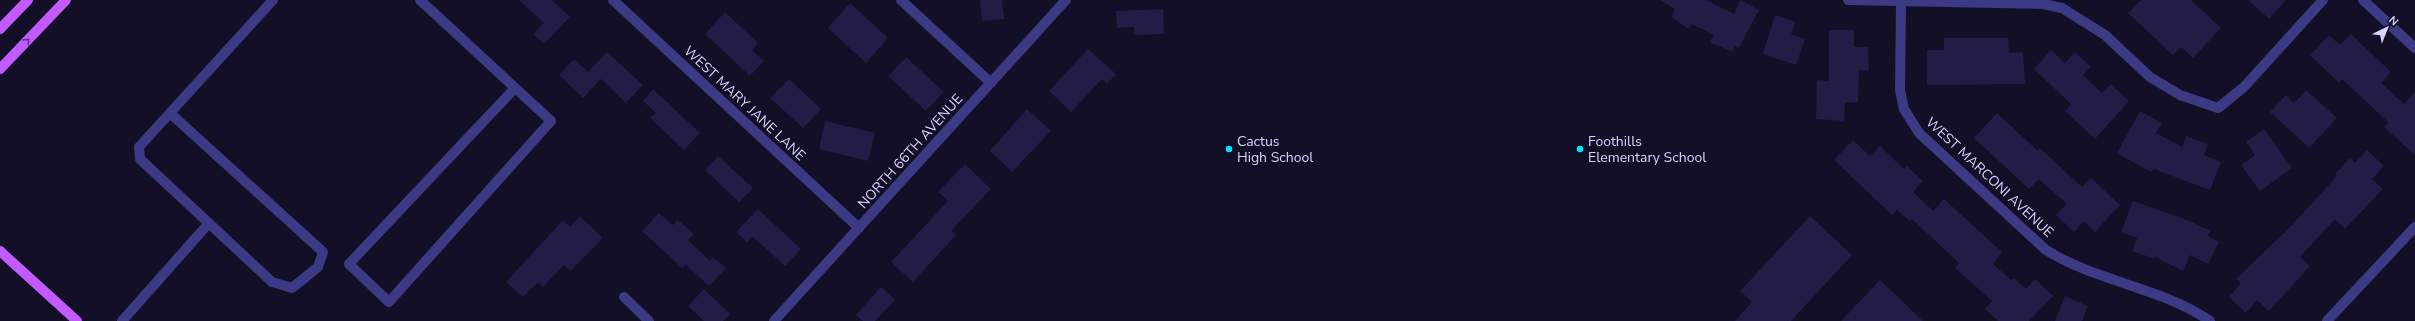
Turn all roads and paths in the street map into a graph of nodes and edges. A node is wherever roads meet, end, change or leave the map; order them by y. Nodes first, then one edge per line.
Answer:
1 (28, 0) edge
2 (66, 0) edge
3 (274, 0) edge
4 (420, 0) edge
5 (613, 0) edge
6 (901, 0) edge
7 (1066, 0) edge
8 (1848, 0) edge
9 (2323, 0) edge
10 (2363, 0) edge
11 (1900, 2) junction
12 (0, 30) edge
13 (2415, 48) edge
14 (0, 69) edge
15 (991, 83) junction
16 (515, 88) junction
17 (170, 113) junction
18 (209, 224) junction
19 (2415, 227) edge
20 (859, 228) junction
21 (0, 251) edge
22 (624, 297) dead end
23 (77, 321) edge
24 (122, 321) edge
25 (649, 321) edge
26 (774, 321) edge
27 (2210, 321) edge
28 (2326, 321) edge

1 - 12 main road
14 -> 2 main road
3 - 17 street
4 - 16 street
5 - 20 street, WEST MARY JANE LANE
6 - 15 street
7 - 15 street, NORTH 66TH AVENUE
8 - 11 street
9 - 11 street
10 - 13 street
11 - 27 street, WEST MARCONI AVENUE
15 - 20 street, NORTH 66TH AVENUE
16 - 16 street
17 - 18 street
17 - 18 street
18 - 24 street
19 - 28 street
20 - 26 street, NORTH 66TH AVENUE
21 - 23 main road
22 - 25 street

